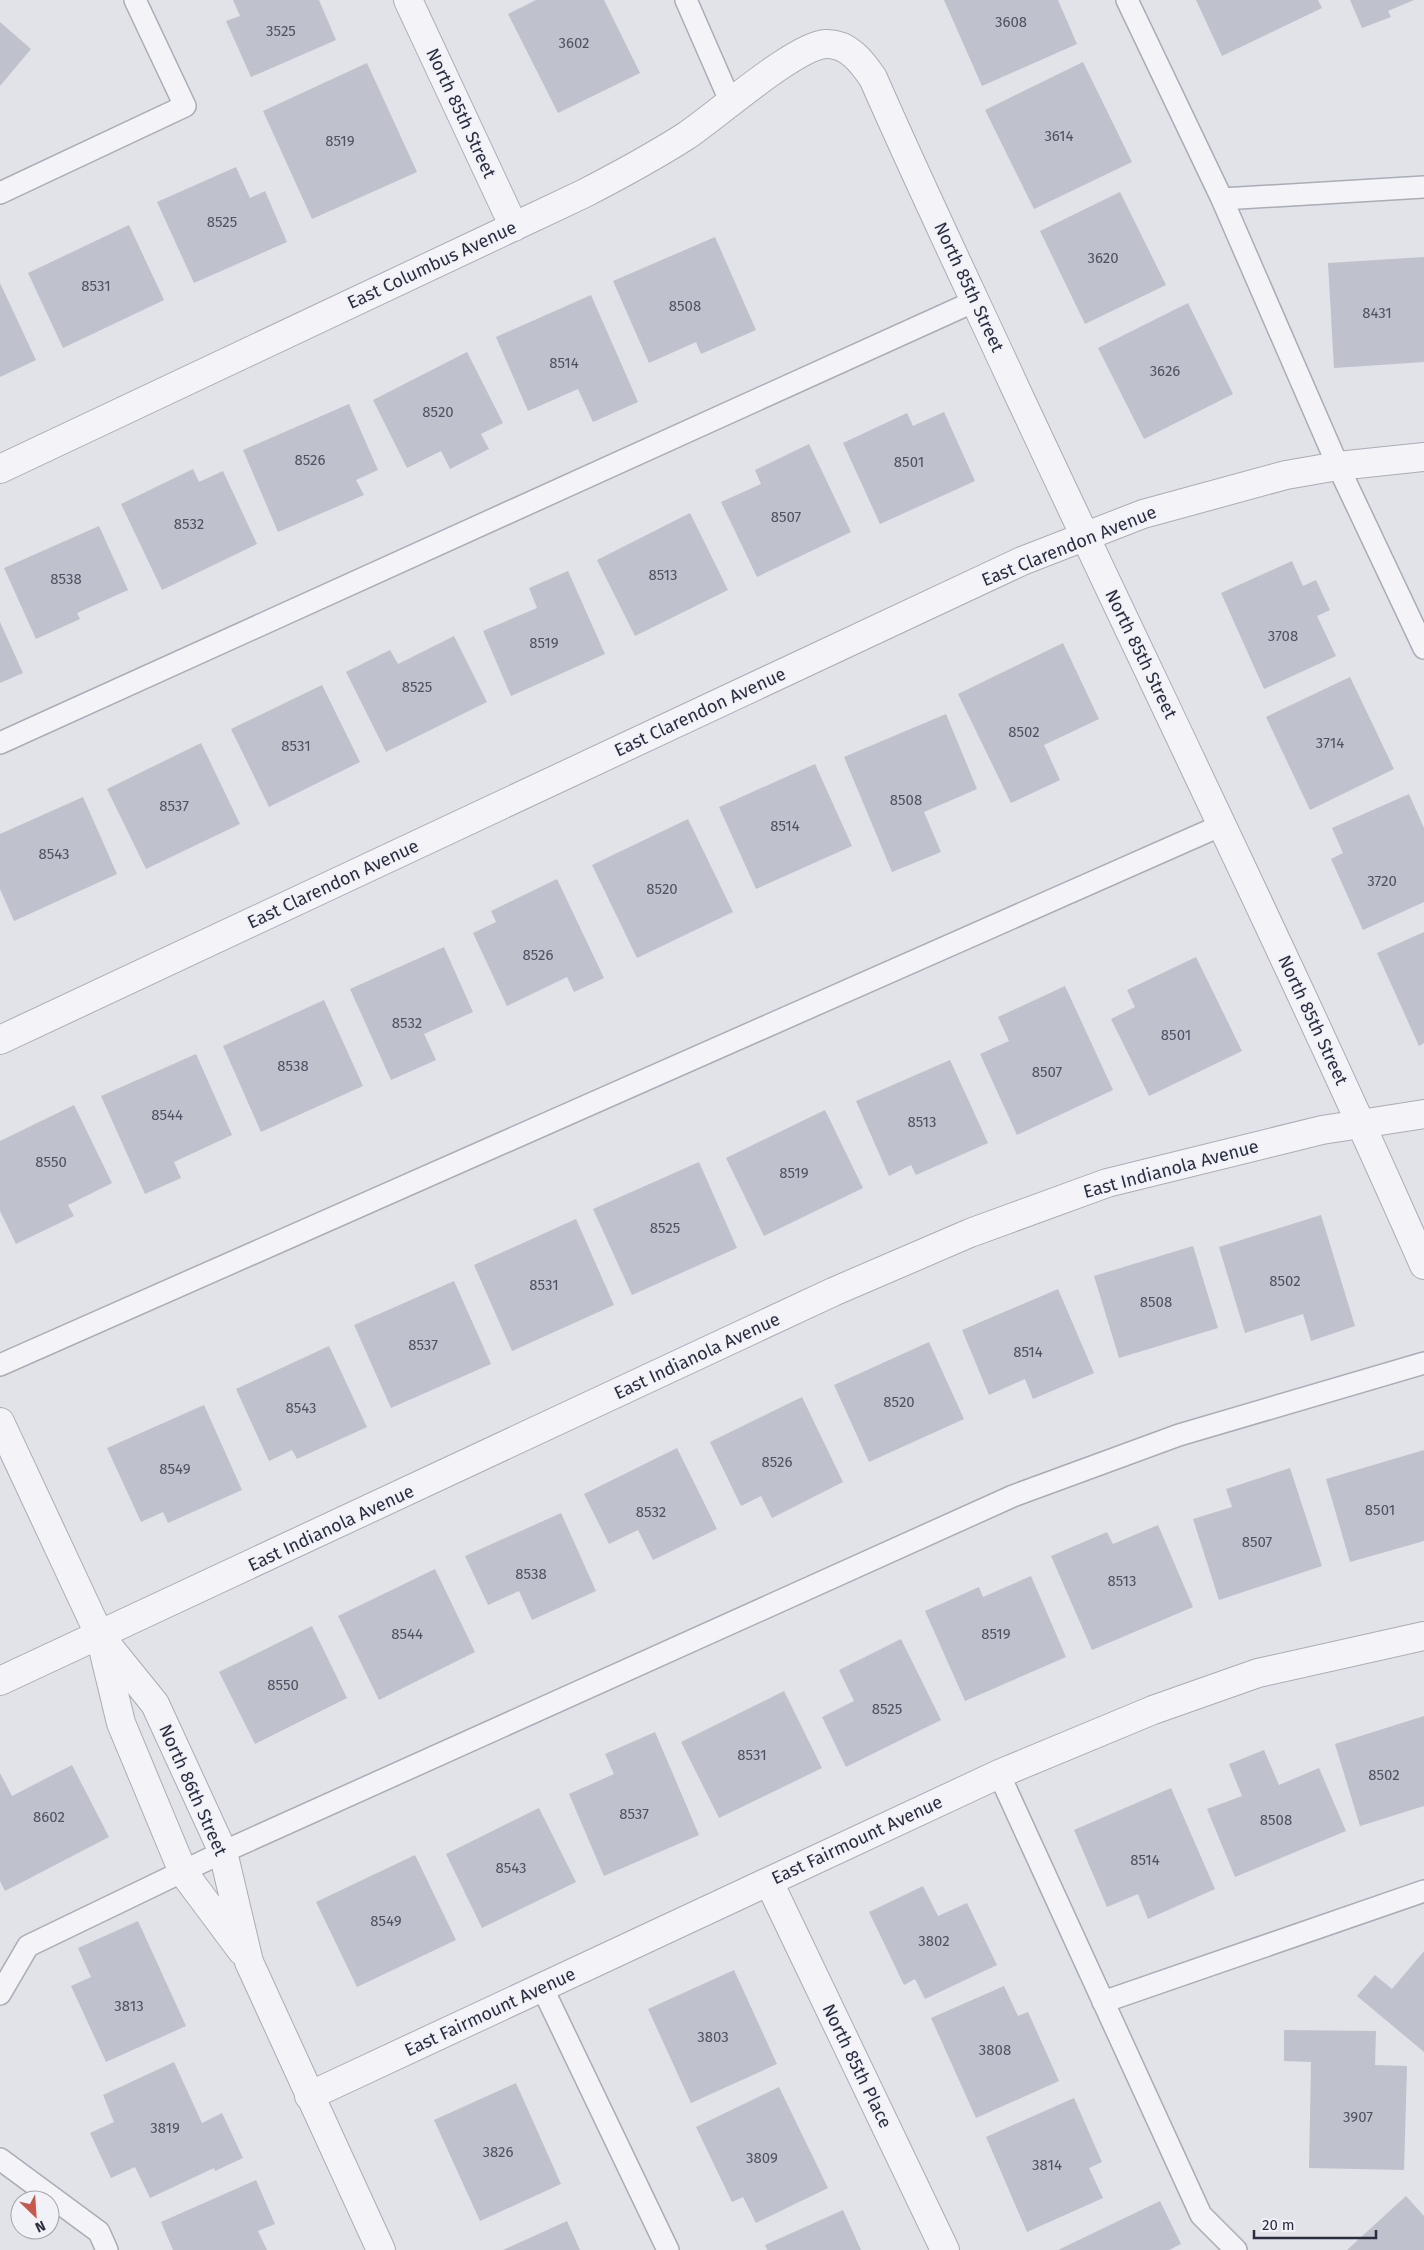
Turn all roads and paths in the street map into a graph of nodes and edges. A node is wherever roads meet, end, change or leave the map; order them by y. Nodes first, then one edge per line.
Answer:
1 (135, 0) edge
2 (408, 0) edge
3 (686, 0) edge
4 (1127, 0) edge
5 (847, 50) joint
6 (731, 103) junction
7 (1424, 188) edge
8 (0, 193) edge
9 (1222, 199) junction
10 (514, 227) junction
11 (975, 301) junction
12 (1424, 457) edge
13 (1338, 466) junction
14 (0, 469) edge
15 (1084, 536) junction
16 (1424, 648) edge
17 (0, 743) edge
18 (1222, 825) junction
19 (0, 1040) edge
20 (1424, 1114) edge
21 (1361, 1123) junction
22 (1424, 1265) edge
23 (1424, 1363) edge
24 (0, 1365) edge
25 (0, 1422) edge
26 (100, 1636) junction
27 (1424, 1636) edge
28 (0, 1681) edge
29 (999, 1774) junction
30 (223, 1852) junction
31 (183, 1872) junction
32 (769, 1882) junction
33 (1424, 1891) edge
34 (249, 1962) junction
35 (542, 1987) junction
36 (0, 1994) edge
37 (1103, 2002) junction
38 (309, 2096) junction
39 (0, 2159) edge
40 (108, 2250) edge
41 (382, 2250) edge
42 (668, 2250) edge
43 (945, 2250) edge
44 (1236, 2250) edge

1 - 8 lane
2 - 10 street, North 85th Street
3 - 6 lane
4 - 9 lane
5 - 6 street, East Columbus Avenue
5 - 11 street, North 85th Street
6 - 10 street, East Columbus Avenue
7 - 9 lane
9 - 13 lane
10 - 14 street, East Columbus Avenue
11 - 15 street, North 85th Street
11 - 17 lane
12 - 13 street, East Clarendon Avenue
13 - 15 street, East Clarendon Avenue
13 - 16 lane
15 - 18 street, North 85th Street
15 - 19 street, East Clarendon Avenue
18 - 21 street, North 85th Street
18 - 24 lane
20 - 21 street, East Indianola Avenue
21 - 22 street, North 85th Street
21 - 26 street, East Indianola Avenue
23 - 30 lane
25 - 26 street, North 86th Street
26 - 28 street, East Indianola Avenue
26 - 30 street, North 86th Street
26 - 31 street, North 86th Street
27 - 29 street, East Fairmount Avenue
29 - 32 street, East Fairmount Avenue
29 - 37 lane
30 - 31 lane
30 - 34 street, North 86th Street
31 - 34 street, North 86th Street
31 - 36 lane
32 - 35 street, East Fairmount Avenue
32 - 43 street, North 85th Place
33 - 37 lane
34 - 38 street, North 86th Street
35 - 38 street, East Fairmount Avenue
35 - 42 lane
37 - 44 lane
38 - 41 street, North 86th Street
39 - 40 lane

